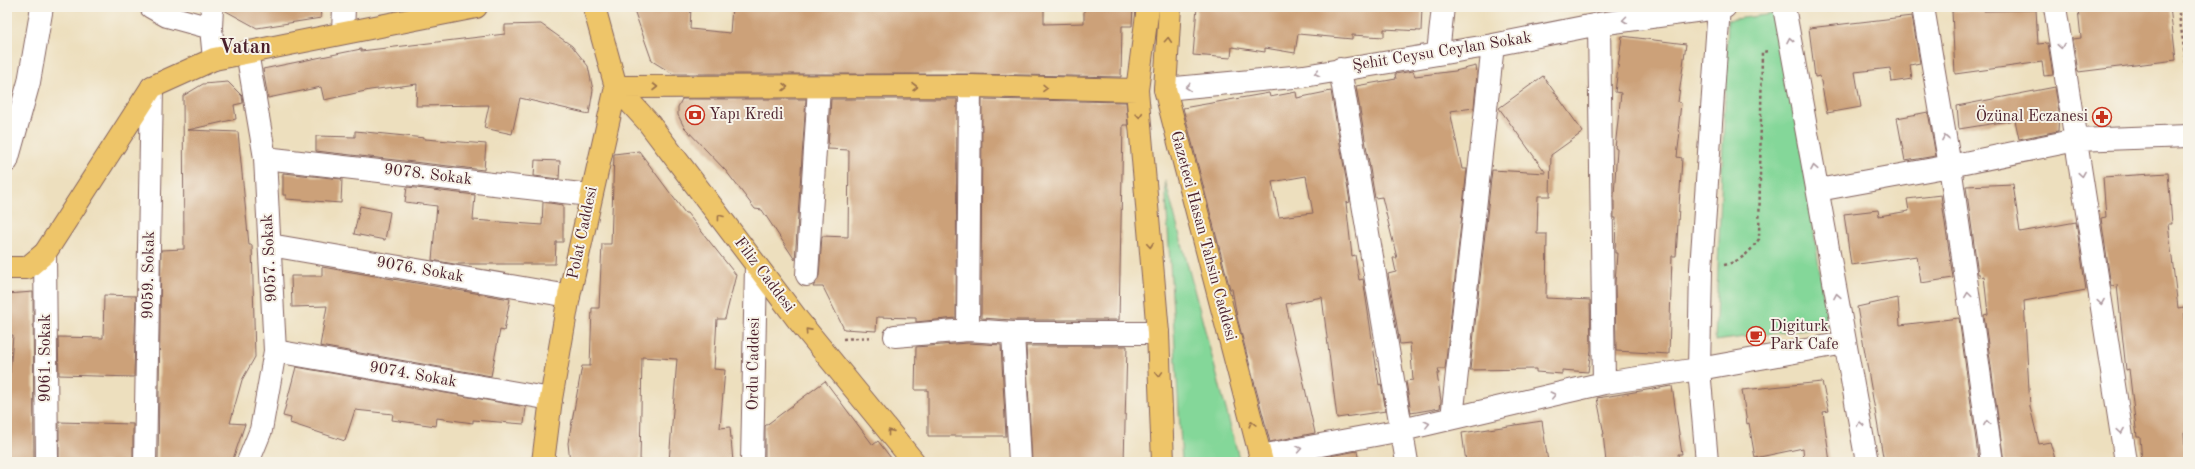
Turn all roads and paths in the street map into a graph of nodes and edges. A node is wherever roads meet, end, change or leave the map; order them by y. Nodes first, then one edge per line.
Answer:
1 (42, 7) edge
2 (151, 7) edge
3 (344, 7) edge
4 (469, 7) edge
5 (594, 7) edge
6 (1148, 7) edge
7 (1170, 7) edge
8 (1443, 7) edge
9 (1721, 7) edge
10 (1784, 7) edge
11 (1923, 7) edge
12 (2055, 7) edge
13 (2178, 7) edge
14 (211, 17) edge
15 (1599, 24) junction
16 (343, 32) junction
17 (1493, 45) junction
18 (1791, 48) junction
19 (248, 52) junction
20 (1438, 53) junction
21 (214, 59) junction
22 (1340, 69) junction
23 (2188, 76) edge
24 (970, 86) junction
25 (152, 87) junction
26 (616, 87) junction
27 (819, 87) junction
28 (1165, 89) junction
29 (1137, 90) junction
30 (648, 122) junction
31 (2188, 136) edge
32 (2076, 140) junction
33 (603, 146) junction
34 (265, 158) junction
35 (7, 161) edge
36 (1950, 166) junction
37 (1818, 190) junction
38 (590, 195) junction
39 (270, 245) junction
40 (45, 253) junction
41 (756, 266) junction
42 (7, 268) edge
43 (1701, 269) junction
44 (807, 275) dead end
45 (569, 296) junction
46 (968, 330) junction
47 (1013, 333) junction
48 (1158, 333) junction
49 (895, 336) joint
50 (816, 340) junction
51 (1845, 343) junction
52 (274, 351) junction
53 (1699, 369) junction
54 (1604, 383) junction
55 (551, 399) junction
56 (1452, 418) junction
57 (1402, 430) junction
58 (1261, 459) edge
59 (47, 462) edge
60 (145, 462) edge
61 (248, 462) edge
62 (543, 462) edge
63 (752, 462) edge
64 (914, 462) edge
65 (1020, 462) edge
66 (1163, 462) edge
67 (1407, 462) edge
68 (1707, 462) edge
69 (1867, 462) edge
70 (1992, 462) edge
71 (2126, 462) edge

1 - 35 street
2 - 14 street
3 - 16 street
4 - 16 main road
5 - 26 main road, Polat Caddesi
6 - 29 main road
28 -> 7 main road, Gazeteci Hasan Tahsin Caddesi
8 - 20 street
9 -> 15 street, Şehit Ceysu Ceylan Sokak
9 - 43 street
18 -> 10 street
36 -> 11 street
12 -> 32 street
13 - 23 path
14 - 21 street
15 - 17 street, Şehit Ceysu Ceylan Sokak
15 - 54 street
16 - 19 main road
17 - 20 street, Şehit Ceysu Ceylan Sokak
17 - 56 street
37 -> 18 street
18 - 43 path
19 - 21 main road
19 - 34 street, 9057. Sokak
20 - 22 street, Şehit Ceysu Ceylan Sokak
21 - 25 main road
22 -> 28 street, Şehit Ceysu Ceylan Sokak
22 - 57 street
27 -> 24 main road
24 -> 29 main road
24 - 46 street
25 - 40 main road
25 - 60 street, 9059. Sokak
26 -> 27 main road
26 - 30 main road, Filiz Caddesi
26 - 33 main road, Polat Caddesi
27 - 44 street
58 -> 28 main road, Gazeteci Hasan Tahsin Caddesi
29 -> 48 main road
30 - 33 main road
41 -> 30 main road, Filiz Caddesi
31 - 32 street
32 - 36 street
32 -> 71 street
33 - 38 main road, Polat Caddesi
34 - 38 street, 9078. Sokak
34 - 39 street, 9057. Sokak
36 - 37 street
70 -> 36 street
51 -> 37 street
38 - 45 main road, Polat Caddesi
39 - 45 street, 9076. Sokak
39 - 52 street, 9057. Sokak
40 - 42 main road
40 - 59 street, 9061. Sokak
50 -> 41 main road, Filiz Caddesi
41 - 63 street, Ordu Caddesi
43 - 53 street
45 - 55 main road, Polat Caddesi
46 - 47 street
46 - 49 street
47 - 48 street
47 - 65 street
48 -> 66 main road
49 - 50 path
64 -> 50 main road, Filiz Caddesi
51 - 53 street
69 -> 51 street
52 - 55 street, 9074. Sokak
52 - 61 street, 9057. Sokak
53 - 54 street
53 - 68 street
56 -> 54 street
55 - 62 main road, Polat Caddesi
57 -> 56 street
58 -> 57 street
57 - 67 street

